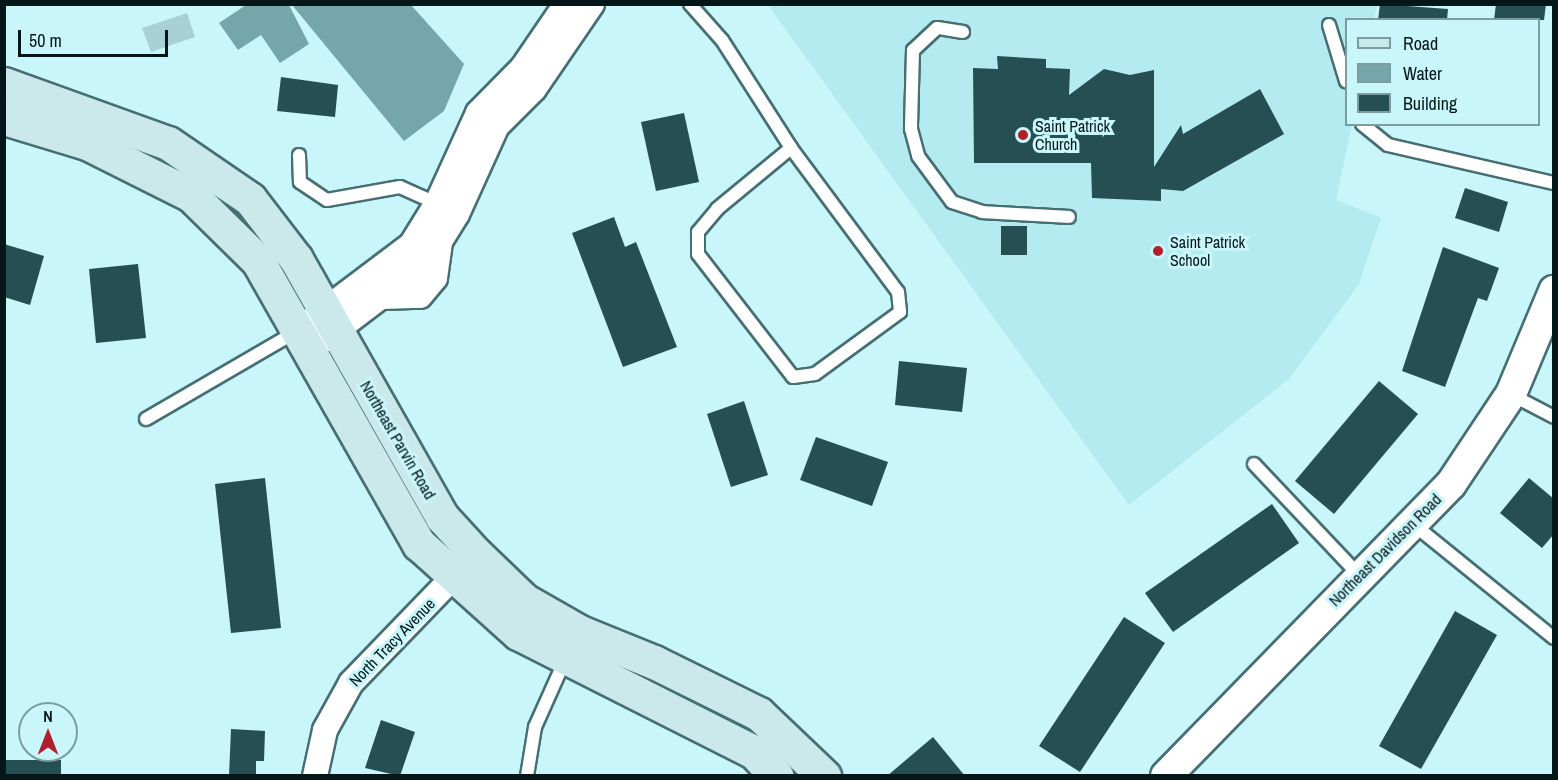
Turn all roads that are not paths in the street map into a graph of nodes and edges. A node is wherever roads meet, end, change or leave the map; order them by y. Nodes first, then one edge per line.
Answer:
1 (566, 4) edge
2 (592, 4) edge
3 (690, 4) edge
4 (1329, 25) dead end
5 (963, 32) dead end
6 (1345, 75) edge
7 (4, 84) edge
8 (4, 118) edge
9 (1364, 126) edge
10 (791, 148) junction
11 (299, 155) dead end
12 (1554, 183) edge
13 (447, 209) junction
14 (1069, 217) dead end
15 (384, 286) junction
16 (1554, 291) edge
17 (317, 331) junction
18 (1510, 394) junction
19 (1554, 417) edge
20 (146, 419) dead end
21 (1254, 464) dead end
22 (1413, 524) junction
23 (476, 554) junction
24 (1359, 575) junction
25 (453, 578) junction
26 (580, 632) junction
27 (1554, 638) edge
28 (565, 660) junction
29 (315, 776) edge
30 (527, 776) edge
31 (776, 776) edge
32 (824, 776) edge
33 (1166, 776) edge

1 - 13 street
2 - 13 street
3 - 10 lane
4 - 6 lane
5 - 14 lane
7 - 17 main road, Northeast Parvin Road
8 - 17 main road, Northeast Parvin Road
9 - 12 lane
10 - 10 lane
11 - 13 lane
13 - 15 street
13 - 15 street
15 - 17 street
16 - 18 street, Northeast Davidson Road
17 - 20 lane
17 - 23 main road, Northeast Parvin Road
17 - 25 main road, Northeast Parvin Road
18 - 19 lane
18 - 22 street, Northeast Davidson Road
21 - 24 lane
22 - 24 street, Northeast Davidson Road
22 - 27 lane
23 - 25 street, North Tracy Avenue
23 - 26 main road, Northeast Parvin Road
24 - 33 street, Northeast Davidson Road
25 - 28 main road, Northeast Parvin Road
25 - 29 street, North Tracy Avenue
26 - 28 main road
26 - 32 main road, Northeast Parvin Road
28 - 30 lane
28 - 31 main road, Northeast Parvin Road

